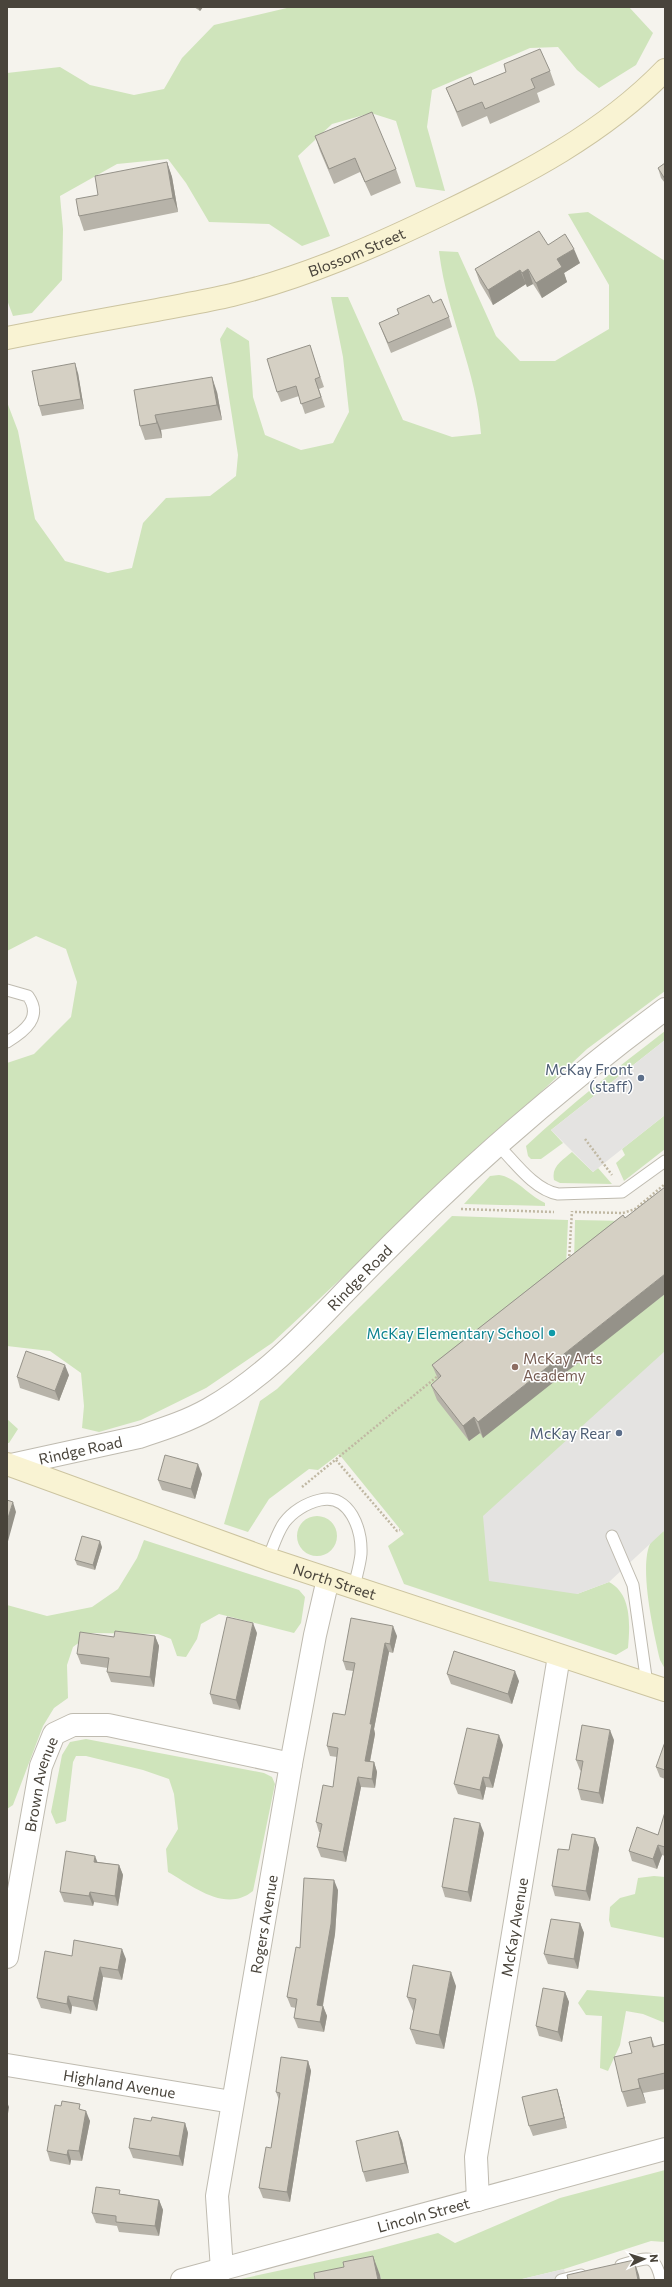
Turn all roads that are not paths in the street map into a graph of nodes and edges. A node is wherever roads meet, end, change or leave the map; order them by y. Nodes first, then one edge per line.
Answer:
1 (665, 70) edge
2 (7, 338) edge
3 (7, 990) edge
4 (665, 1009) edge
5 (7, 1042) edge
6 (497, 1144) junction
7 (665, 1161) edge
8 (9, 1465) edge
9 (612, 1536) dead end
10 (268, 1559) junction
11 (328, 1579) junction
12 (354, 1587) junction
13 (559, 1656) junction
14 (656, 1688) edge
15 (291, 1764) junction
16 (7, 1957) edge
17 (7, 2065) edge
18 (232, 2102) junction
19 (665, 2149) edge
20 (478, 2200) junction
21 (611, 2268) edge
22 (222, 2270) junction
23 (590, 2273) edge
24 (182, 2280) edge
25 (561, 2280) edge
26 (661, 2280) edge

1 - 2 street, Blossom Street
3 - 5 lane
4 - 6 street, Rindge Road
6 - 7 lane
6 - 8 street, Rindge Road
8 - 10 street, North Street
9 - 14 lane
10 - 11 street, North Street
10 - 12 lane
11 - 12 street, North Street
11 - 15 street, Rogers Avenue
12 - 13 street, North Street
13 - 14 street, North Street
13 - 20 street, McKay Avenue
15 - 16 street, Brown Avenue
15 - 18 street, Rogers Avenue
17 - 18 street, Highland Avenue
18 - 22 street, Rogers Avenue
19 - 20 street, Lincoln Street
20 - 22 street, Lincoln Street
21 - 26 lane
22 - 24 street, Lincoln Street
23 - 25 lane

